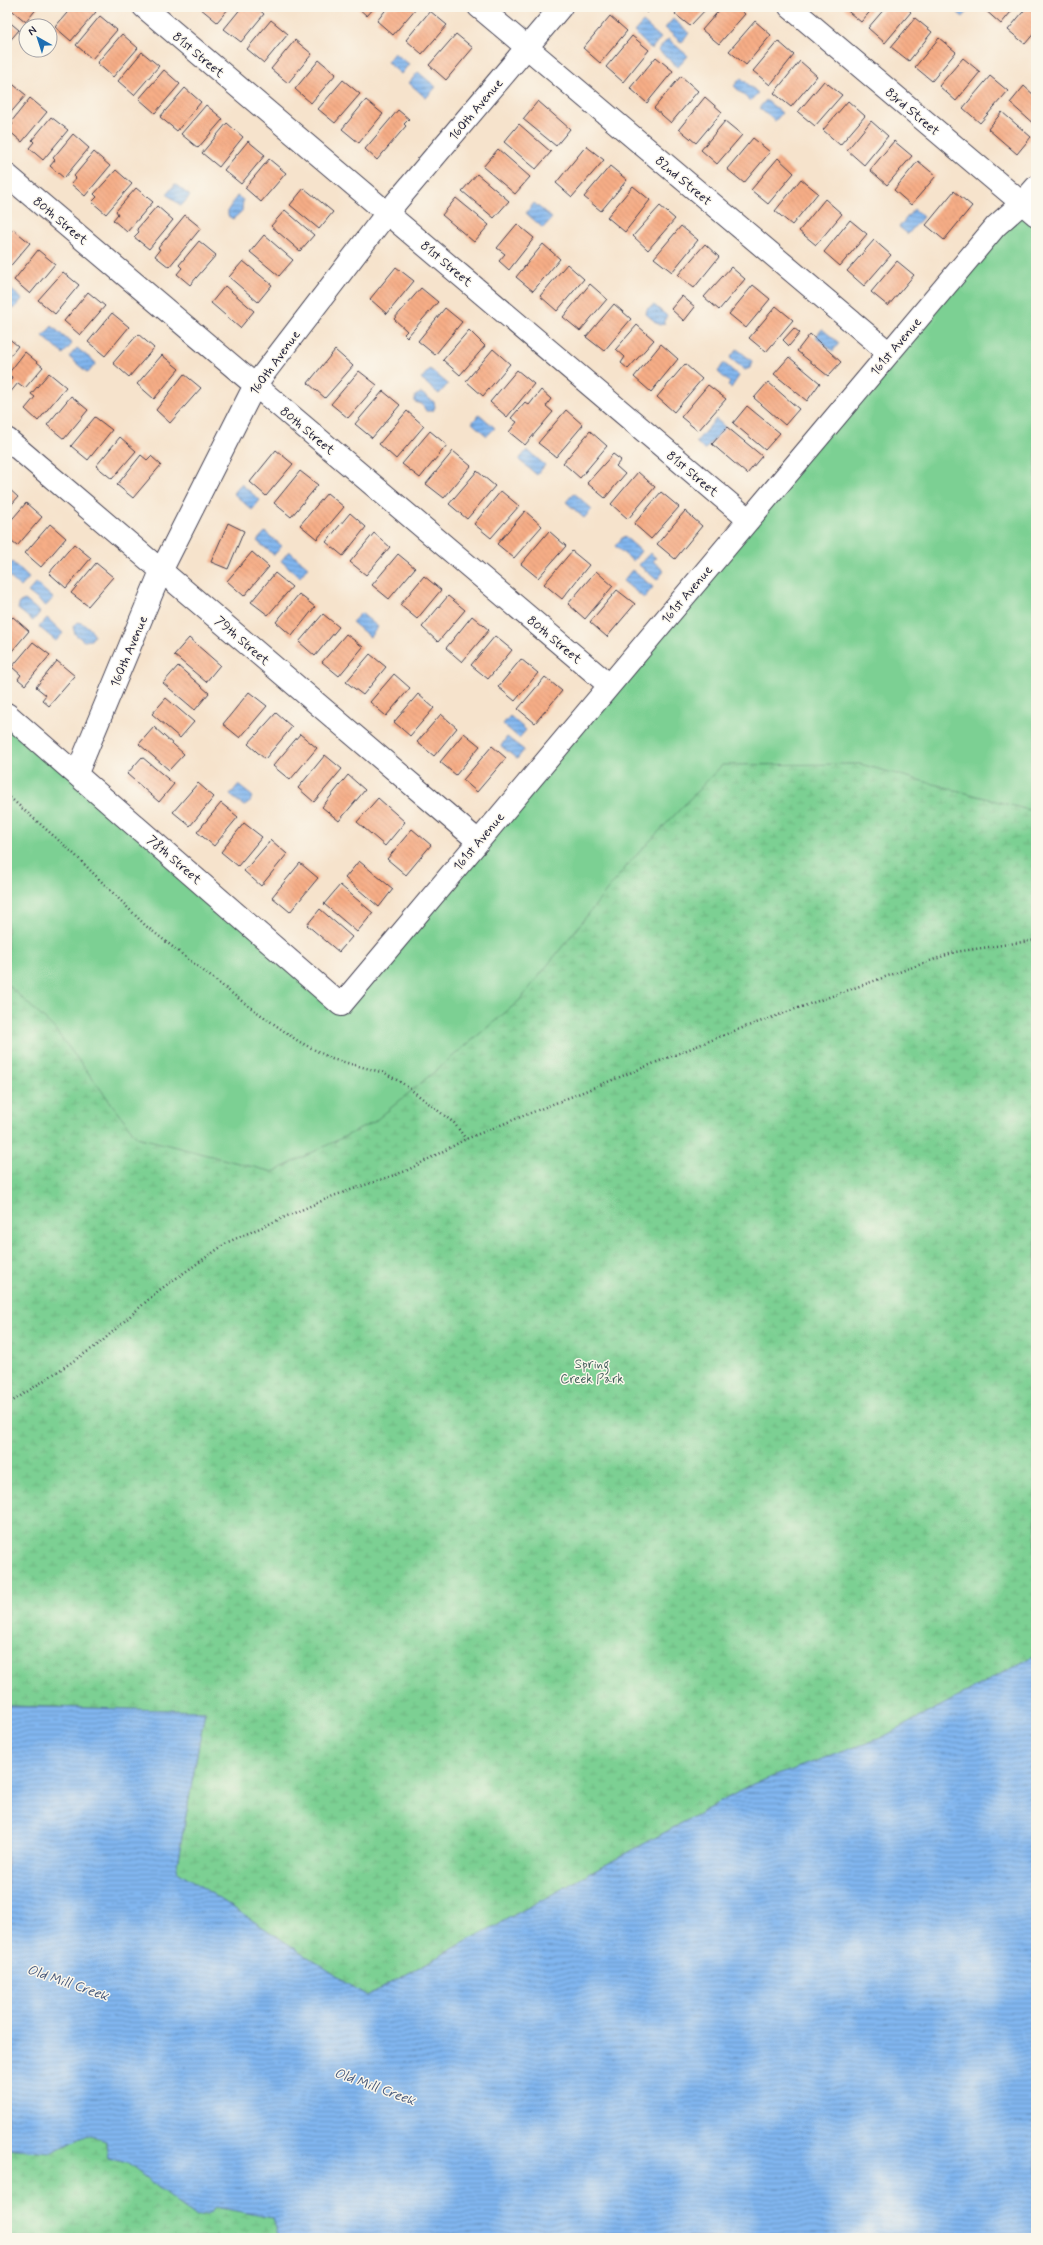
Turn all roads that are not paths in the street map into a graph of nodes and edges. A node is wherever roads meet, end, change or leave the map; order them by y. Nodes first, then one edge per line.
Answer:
1 (144, 7) edge
2 (479, 7) edge
3 (561, 7) edge
4 (790, 7) edge
5 (527, 48) junction
6 (7, 175) edge
7 (1036, 187) edge
8 (1029, 209) edge
9 (387, 213) junction
10 (889, 353) junction
11 (254, 385) junction
12 (7, 440) edge
13 (749, 520) junction
14 (162, 570) junction
15 (609, 684) junction
16 (7, 714) edge
17 (77, 774) junction
18 (478, 841) junction
19 (341, 1005) joint

1 - 9 street, 81st Street
2 - 5 street, 82nd Street
3 - 5 street, 160th Avenue
4 - 8 street, 83rd Street
5 - 9 street, 160th Avenue
5 - 10 street, 82nd Street
6 - 11 street, 80th Street
7 - 8 street, 161st Avenue
8 - 10 street, 161st Avenue
9 - 11 street, 160th Avenue
9 - 13 street, 81st Street
10 - 13 street, 161st Avenue
11 - 14 street, 160th Avenue
11 - 15 street, 80th Street
12 - 14 street, 79th Street
13 - 15 street, 161st Avenue
14 - 17 street, 160th Avenue
14 - 18 street, 79th Street
15 - 18 street, 161st Avenue
16 - 17 street, 78th Street
17 - 19 street, 78th Street
18 - 19 street, 161st Avenue

